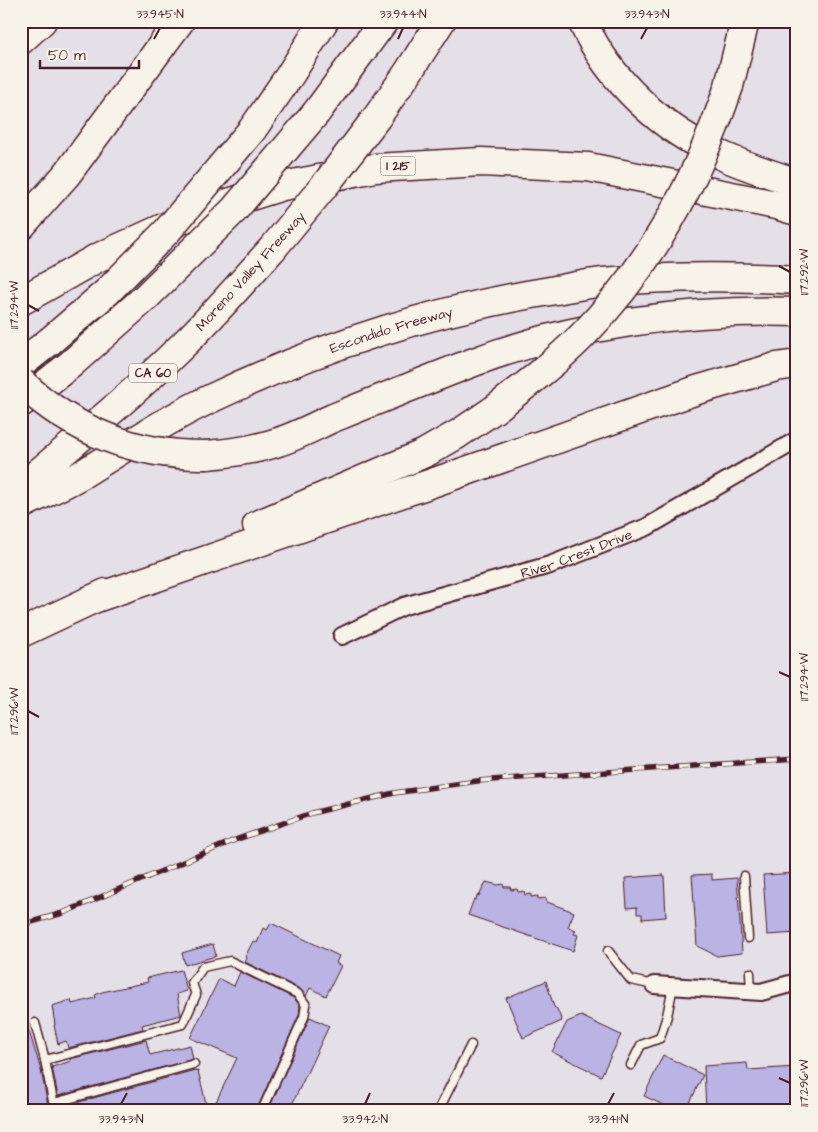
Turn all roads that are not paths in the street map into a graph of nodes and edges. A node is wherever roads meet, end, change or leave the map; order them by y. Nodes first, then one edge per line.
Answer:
1 (42, 21) edge
2 (180, 21) edge
3 (324, 21) edge
4 (384, 21) edge
5 (441, 21) edge
6 (582, 21) edge
7 (744, 21) edge
8 (21, 40) edge
9 (797, 183) edge
10 (797, 211) edge
11 (21, 226) edge
12 (797, 280) edge
13 (21, 301) edge
14 (797, 312) edge
15 (21, 364) edge
16 (797, 364) edge
17 (21, 382) edge
18 (21, 403) edge
19 (797, 440) edge
20 (21, 487) edge
21 (21, 504) edge
22 (90, 600) junction
23 (21, 633) edge
24 (342, 636) dead end
25 (744, 876) dead end
26 (748, 938) dead end
27 (608, 951) dead end
28 (750, 974) dead end
29 (797, 982) edge
30 (654, 985) joint
31 (673, 986) junction
32 (751, 991) junction
33 (35, 1023) dead end
34 (471, 1045) dead end
35 (45, 1060) junction
36 (194, 1064) dead end
37 (631, 1066) dead end
38 (54, 1107) edge
39 (262, 1111) edge
40 (438, 1111) edge

1 - 8 highway
2 - 11 highway
3 - 15 highway, bridge
4 - 18 highway, bridge
5 - 20 highway, Moreno Valley Freeway / CA 60, bridge
6 - 9 highway
7 - 22 highway, bridge
10 - 13 highway, I 215
12 - 21 highway, Escondido Freeway
14 - 17 highway, bridge
16 - 22 highway
19 - 24 street, River Crest Drive
22 - 23 highway
25 - 26 lane
27 - 30 lane
28 - 32 lane
29 - 32 street
30 - 31 street
31 - 32 street
31 - 37 lane
33 - 35 lane
34 - 40 lane
35 - 38 lane
35 - 39 lane
36 - 38 lane

